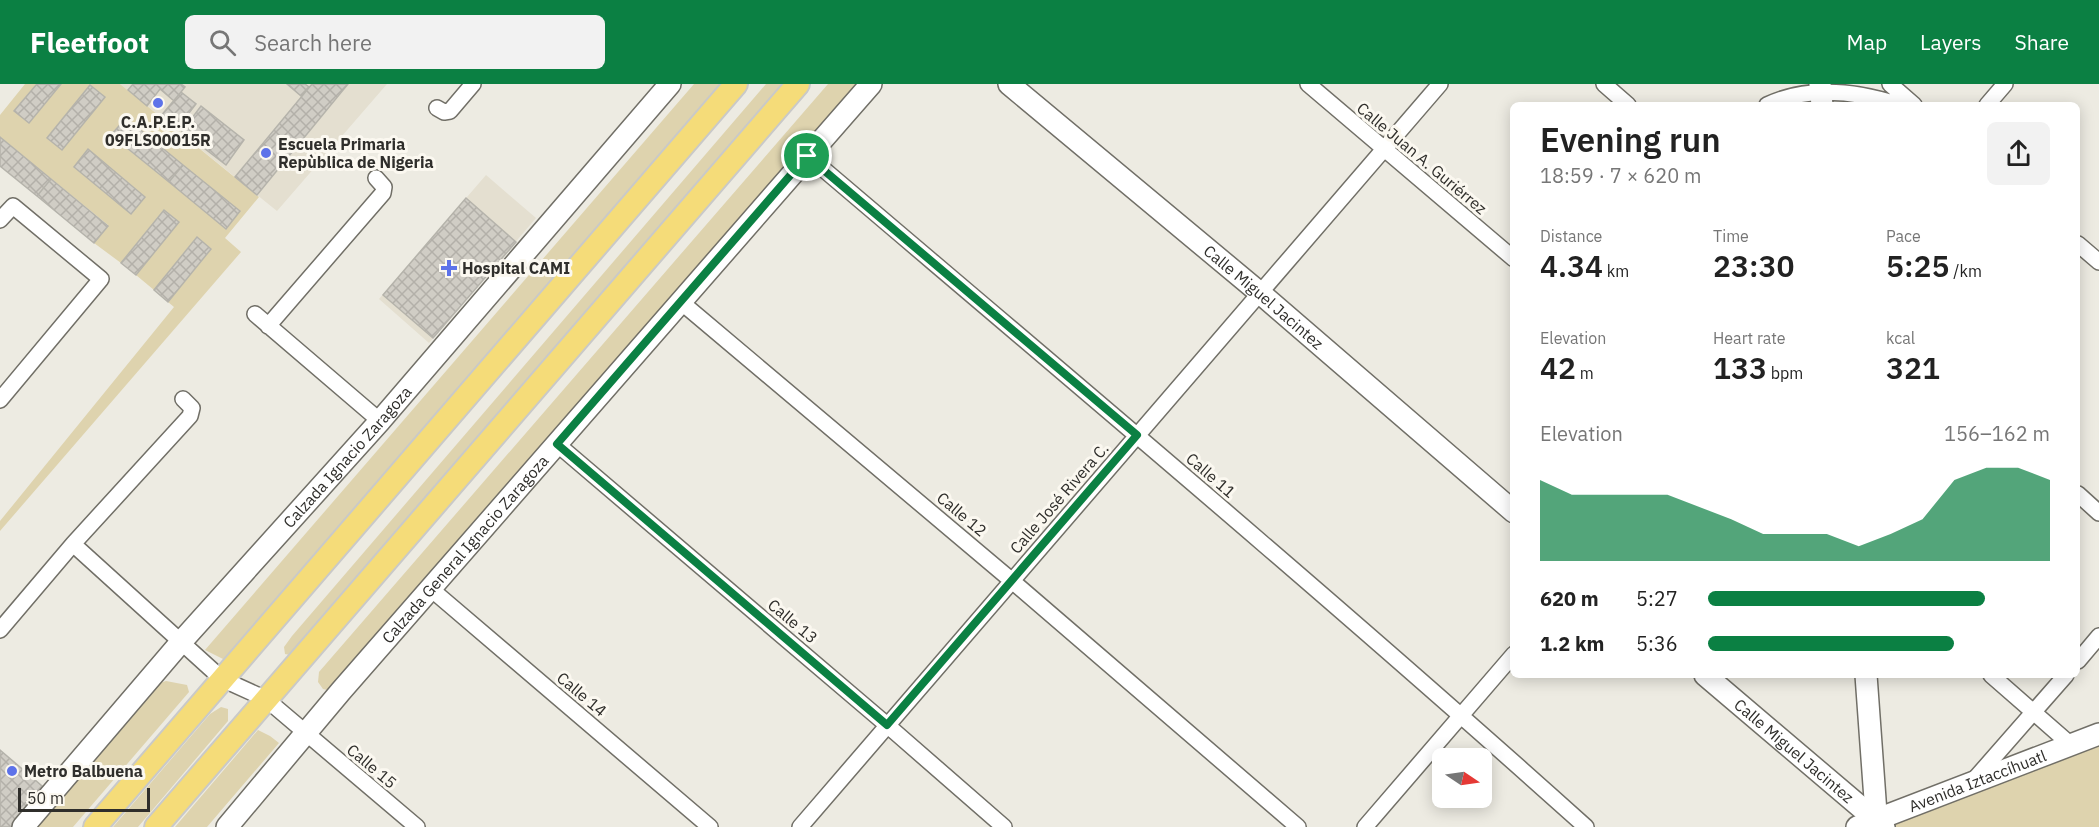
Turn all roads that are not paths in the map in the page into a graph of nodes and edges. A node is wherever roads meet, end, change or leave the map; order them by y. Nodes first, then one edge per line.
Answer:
1 (473, 84) edge
2 (670, 84) edge
3 (736, 84) edge
4 (798, 84) edge
5 (872, 84) edge
6 (1009, 84) edge
7 (1308, 84) edge
8 (1440, 84) edge
9 (1604, 84) edge
10 (1890, 84) edge
11 (2005, 84) edge
12 (1821, 93) edge
13 (1625, 102) edge
14 (1780, 102) edge
15 (1890, 102) edge
16 (1911, 102) edge
17 (1990, 102) edge
18 (437, 108) dead end
19 (1384, 148) junction
20 (807, 156) junction
21 (376, 178) dead end
22 (0, 220) edge
23 (2080, 246) edge
24 (1510, 256) edge
25 (2099, 262) edge
26 (1260, 293) junction
27 (681, 302) junction
28 (255, 314) dead end
29 (268, 326) junction
30 (183, 399) dead end
31 (0, 400) edge
32 (380, 421) junction
33 (1137, 435) junction
34 (557, 444) junction
35 (2080, 496) edge
36 (1510, 509) edge
37 (2099, 513) edge
38 (73, 544) junction
39 (1011, 579) junction
40 (431, 589) junction
41 (0, 630) edge
42 (2099, 636) edge
43 (181, 642) junction
44 (1510, 659) edge
45 (2080, 660) edge
46 (1708, 678) edge
47 (1866, 678) edge
48 (1994, 678) edge
49 (2063, 678) edge
50 (222, 679) junction
51 (266, 699) junction
52 (2034, 712) junction
53 (1461, 715) junction
54 (887, 725) junction
55 (305, 733) junction
56 (2099, 734) edge
57 (2072, 745) junction
58 (1970, 785) junction
59 (1873, 825) edge
60 (23, 827) edge
61 (95, 827) edge
62 (156, 827) edge
63 (227, 827) edge
64 (417, 827) edge
65 (710, 827) edge
66 (800, 827) edge
67 (1004, 827) edge
68 (1298, 827) edge
69 (1365, 827) edge
70 (1586, 827) edge

1 - 18 street
2 - 32 main road, Calzada Ignacio Zaragoza
3 - 50 main road
4 - 51 main road
5 - 20 main road, Calzada General Ignacio Zaragoza
6 - 26 main road, Calle Miguel Jacintez
7 - 19 street, Calle Juan A. Guriérrez
8 - 19 street, Calle José Rivera C.
9 - 13 street
10 - 16 street
11 - 17 street
12 - 14 street
12 - 15 street
19 - 24 street, Calle Juan A. Guriérrez
19 - 26 street, Calle José Rivera C.
20 - 27 main road, Calzada General Ignacio Zaragoza
20 - 33 street, Calle 11
21 - 29 street
22 - 31 street
23 - 25 street
26 - 33 street, Calle José Rivera C.
26 - 36 main road, Calle Miguel Jacintez
27 - 34 main road, Calzada General Ignacio Zaragoza
27 - 39 street, Calle 12
28 - 29 street
29 - 32 street
30 - 38 street
32 - 43 main road, Calzada Ignacio Zaragoza
33 - 39 street, Calle José Rivera C.
33 - 53 street, Calle 11
34 - 40 main road, Calzada General Ignacio Zaragoza
34 - 54 street, Calle 13
35 - 37 street
38 - 41 street
38 - 43 street, Calle 15
39 - 54 street, Calle José Rivera C.
39 - 68 street, Calle 12
40 - 55 main road, Calzada General Ignacio Zaragoza
40 - 65 street, Calle 14
42 - 45 street
43 - 50 street, Calle 15
43 - 60 main road, Calzada Ignacio Zaragoza
44 - 53 street
46 - 59 main road, Calle Miguel Jacintez
47 - 59 main road
48 - 52 street
49 - 52 street
50 - 51 street, Calle 15
50 - 61 main road
51 - 55 street, Calle 15
51 - 62 main road
52 - 57 street
52 - 58 street
53 - 69 street
53 - 70 street, Calle 11
54 - 66 street, Calle José Rivera C.
54 - 67 street, Calle 13
55 - 63 main road, Calzada General Ignacio Zaragoza
55 - 64 street, Calle 15
56 - 57 main road, Avenida Iztaccíhuatl
57 - 58 main road, Avenida Iztaccíhuatl
58 - 59 main road, Avenida Iztaccíhuatl

